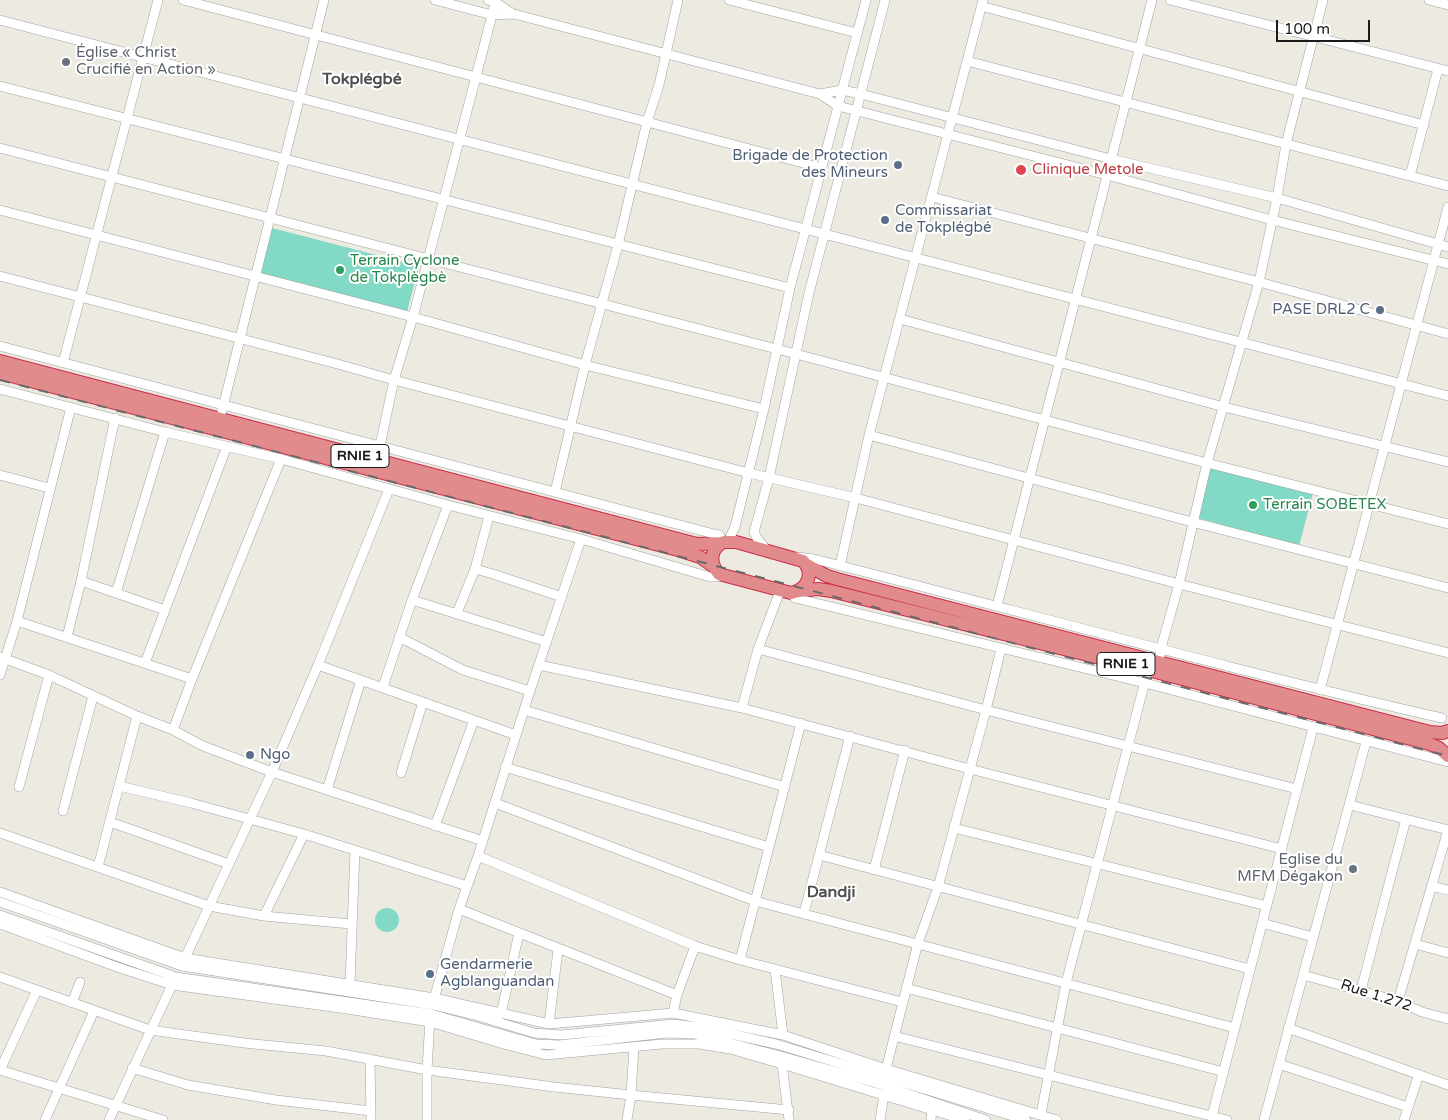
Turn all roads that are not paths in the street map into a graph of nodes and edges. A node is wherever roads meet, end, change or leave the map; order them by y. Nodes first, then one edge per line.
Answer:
1 (158, 0) edge
2 (183, 0) edge
3 (324, 0) edge
4 (435, 0) edge
5 (678, 0) edge
6 (729, 0) edge
7 (866, 0) edge
8 (885, 0) edge
9 (1152, 0) edge
10 (1170, 0) edge
11 (1323, 0) edge
12 (1429, 0) edge
13 (493, 1) edge
14 (982, 3) edge
15 (1448, 5) edge
16 (492, 14) junction
17 (514, 14) junction
18 (0, 20) edge
19 (858, 33) junction
20 (315, 35) junction
21 (1313, 37) junction
22 (1140, 49) junction
23 (666, 54) junction
24 (143, 58) junction
25 (967, 61) junction
26 (1438, 69) junction
27 (1448, 72) edge
28 (476, 77) junction
29 (0, 86) edge
30 (842, 90) junction
31 (1299, 91) junction
32 (820, 94) junction
33 (860, 94) junction
34 (299, 98) junction
35 (1126, 102) junction
36 (838, 106) junction
37 (856, 110) junction
38 (127, 118) junction
39 (952, 118) junction
40 (647, 122) junction
41 (1424, 124) junction
42 (948, 134) junction
43 (460, 140) junction
44 (1286, 144) junction
45 (0, 148) edge
46 (285, 158) junction
47 (1111, 160) junction
48 (822, 168) junction
49 (1107, 175) junction
50 (1410, 176) junction
51 (112, 177) junction
52 (632, 185) junction
53 (1448, 186) edge
54 (932, 197) junction
55 (1277, 198) junction
56 (444, 200) junction
57 (1448, 207) edge
58 (0, 210) edge
59 (270, 218) junction
60 (1272, 220) junction
61 (806, 230) junction
62 (97, 235) junction
63 (824, 235) junction
64 (1091, 239) junction
65 (1438, 244) junction
66 (618, 245) junction
67 (1448, 247) edge
68 (916, 258) junction
69 (429, 259) junction
70 (1434, 261) junction
71 (1448, 264) edge
72 (0, 276) edge
73 (256, 276) junction
74 (1259, 282) junction
75 (790, 288) junction
76 (81, 297) junction
77 (1075, 300) junction
78 (602, 304) junction
79 (413, 317) junction
80 (900, 319) junction
81 (1417, 326) junction
82 (1448, 334) edge
83 (240, 338) junction
84 (1241, 341) junction
85 (0, 346) edge
86 (777, 350) junction
87 (796, 354) junction
88 (0, 361) edge
89 (1059, 362) junction
90 (63, 363) junction
91 (585, 365) junction
92 (0, 373) edge
93 (884, 378) junction
94 (394, 380) junction
95 (1401, 383) junction
96 (0, 389) edge
97 (1448, 396) edge
98 (224, 405) junction
99 (71, 407) junction
100 (1224, 407) junction
101 (764, 409) junction
102 (115, 418) junction
103 (1044, 420) junction
104 (218, 424) junction
105 (571, 426) junction
106 (164, 432) junction
107 (869, 436) junction
108 (214, 443) junction
109 (227, 446) junction
110 (380, 446) junction
111 (1384, 447) junction
112 (280, 459) junction
113 (1448, 462) edge
114 (1207, 463) junction
115 (748, 473) junction
116 (0, 475) edge
117 (768, 478) junction
118 (1030, 478) junction
119 (49, 488) junction
120 (389, 489) junction
121 (555, 492) junction
122 (856, 498) junction
123 (448, 505) junction
124 (1369, 505) junction
125 (489, 516) junction
126 (1192, 522) junction
127 (1448, 524) edge
128 (581, 539) junction
129 (1014, 539) junction
130 (725, 542) junction
131 (766, 549) junction
132 (794, 557) junction
133 (1354, 564) junction
134 (807, 565) junction
135 (840, 566) junction
136 (475, 569) junction
137 (717, 570) junction
138 (81, 581) junction
139 (1179, 584) junction
140 (1448, 588) edge
141 (790, 592) junction
142 (116, 593) junction
143 (562, 597) junction
144 (412, 600) junction
145 (997, 606) junction
146 (165, 610) junction
147 (456, 613) junction
148 (17, 622) junction
149 (1338, 624) junction
150 (67, 637) junction
151 (399, 637) junction
152 (547, 642) junction
153 (1001, 648) junction
154 (1161, 648) junction
155 (758, 649) junction
156 (1448, 653) edge
157 (2, 658) edge
158 (145, 662) junction
159 (318, 665) junction
160 (539, 665) junction
161 (1154, 666) junction
162 (0, 675) edge
163 (49, 676) junction
164 (192, 679) junction
165 (361, 680) junction
166 (1145, 683) junction
167 (383, 687) junction
168 (1320, 690) junction
169 (530, 691) junction
170 (93, 696) junction
171 (423, 702) junction
172 (742, 708) junction
173 (524, 710) junction
174 (986, 710) junction
175 (137, 716) junction
176 (1442, 718) dead end
177 (474, 720) junction
178 (802, 724) junction
179 (1313, 728) junction
180 (173, 730) junction
181 (1448, 731) edge
182 (516, 735) junction
183 (850, 736) junction
184 (1366, 742) junction
185 (1128, 745) junction
186 (906, 750) junction
187 (1448, 756) edge
188 (1448, 762) edge
189 (505, 767) junction
190 (970, 769) junction
191 (272, 772) junction
192 (402, 773) dead end
193 (19, 786) dead end
194 (119, 786) junction
195 (785, 786) junction
196 (1297, 789) junction
197 (327, 790) junction
198 (495, 803) junction
199 (1113, 805) junction
200 (1350, 805) junction
201 (62, 811) dead end
202 (250, 819) junction
203 (1406, 820) junction
204 (110, 822) junction
205 (435, 826) junction
206 (954, 828) junction
207 (1448, 830) edge
208 (0, 833) edge
209 (304, 834) junction
210 (483, 841) junction
211 (769, 847) junction
212 (1282, 849) junction
213 (355, 850) junction
214 (819, 855) junction
215 (478, 856) junction
216 (1097, 862) junction
217 (229, 864) junction
218 (98, 867) junction
219 (874, 870) junction
220 (467, 886) junction
221 (1431, 886) junction
222 (938, 887) junction
223 (1448, 890) edge
224 (0, 892) edge
225 (755, 901) junction
226 (0, 902) edge
227 (209, 906) junction
228 (1267, 906) junction
229 (459, 909) junction
230 (804, 913) junction
231 (0, 915) edge
232 (264, 916) junction
233 (1262, 923) junction
234 (0, 924) edge
235 (351, 924) junction
236 (1081, 924) junction
237 (519, 933) junction
238 (1313, 937) junction
239 (918, 943) junction
240 (1414, 944) junction
241 (695, 946) junction
242 (558, 950) junction
243 (1448, 953) edge
244 (120, 958) junction
245 (185, 958) junction
246 (740, 960) junction
247 (117, 967) junction
248 (1250, 968) junction
249 (776, 969) junction
250 (1303, 975) junction
251 (0, 977) edge
252 (80, 982) dead end
253 (350, 983) junction
254 (1066, 983) junction
255 (172, 985) junction
256 (906, 988) junction
257 (37, 990) junction
258 (1360, 990) junction
259 (677, 995) junction
260 (1398, 1000) junction
261 (902, 1002) junction
262 (72, 1003) junction
263 (432, 1010) junction
264 (94, 1011) junction
265 (673, 1013) junction
266 (502, 1014) junction
267 (1448, 1020) edge
268 (549, 1024) junction
269 (1235, 1028) junction
270 (1288, 1028) junction
271 (1058, 1029) junction
272 (150, 1030) junction
273 (784, 1035) junction
274 (894, 1036) junction
275 (634, 1047) junction
276 (370, 1059) junction
277 (782, 1064) junction
278 (1279, 1064) junction
279 (132, 1068) junction
280 (886, 1069) junction
281 (0, 1070) edge
282 (426, 1070) junction
283 (1224, 1072) junction
284 (1418, 1074) junction
285 (1049, 1075) junction
286 (1448, 1085) edge
287 (60, 1088) junction
288 (631, 1095) junction
289 (884, 1095) junction
290 (115, 1105) junction
291 (1408, 1107) junction
292 (932, 1109) junction
293 (789, 1110) junction
294 (1041, 1114) junction
295 (371, 1115) edge
296 (1212, 1116) junction
297 (45, 1120) edge
298 (109, 1120) edge
299 (163, 1120) edge
300 (427, 1120) edge
301 (627, 1120) edge
302 (789, 1120) edge
303 (880, 1120) edge
304 (931, 1120) edge
305 (965, 1120) edge
306 (986, 1120) edge
307 (1026, 1120) edge
308 (1057, 1120) edge
309 (1227, 1120) edge
310 (1264, 1120) edge
311 (1404, 1120) edge

1 - 24 street
2 - 20 street
3 - 20 street
4 - 16 street
5 - 23 street
6 - 19 street
7 - 19 street
8 - 33 street
9 - 22 street
10 - 21 street
11 - 21 street
12 - 15 street
13 - 16 street
13 - 17 street
14 - 22 street
14 - 25 street
16 - 17 street
16 - 28 street
17 - 23 street
18 - 24 street
19 - 30 street
20 - 28 street
20 - 34 street
21 - 26 street
21 - 31 street
22 - 31 street
22 - 35 street
23 - 32 street
23 - 40 street
24 - 34 street
24 - 38 street
25 - 35 street
25 - 39 street
26 - 27 street
26 - 41 street
28 - 40 street
28 - 43 street
29 - 38 street
30 - 32 street
30 - 33 street
30 - 36 street
31 - 41 street
31 - 44 street
32 - 36 street
33 - 37 street
33 - 39 street
34 - 43 street
34 - 46 street
35 - 44 street
35 - 47 street
36 - 37 street
36 - 48 street
37 - 42 street
37 - 63 street
38 - 46 street
38 - 51 street
39 - 42 street
39 - 47 street
40 - 48 street
40 - 52 street
41 - 50 street
42 - 49 street
42 - 54 street
43 - 52 street
43 - 56 street
44 - 50 street
44 - 55 street
45 - 51 street
46 - 56 street
46 - 59 street
47 - 49 street
47 - 55 street
48 - 61 street
49 - 60 street
49 - 64 street
50 - 53 street
51 - 59 street
51 - 62 street
52 - 61 street
52 - 66 street
54 - 64 street
54 - 68 street
55 - 60 street
55 - 65 street
56 - 66 street
56 - 69 street
57 - 65 street
58 - 62 street
59 - 69 street
59 - 73 street
60 - 70 street
60 - 74 street
61 - 63 street
61 - 75 street
62 - 73 street
62 - 76 street
63 - 68 street
63 - 87 street
64 - 74 street
64 - 77 street
65 - 67 street
65 - 70 street
66 - 75 street
66 - 78 street
68 - 77 street
68 - 80 street
69 - 78 street
69 - 79 street
70 - 71 street
70 - 81 street
72 - 76 street
73 - 79 street
73 - 83 street
74 - 81 street
74 - 84 street
75 - 86 street
76 - 83 street
76 - 90 street
77 - 84 street
77 - 89 street
78 - 86 street
78 - 91 street
79 - 91 street
79 - 94 street
80 - 89 street
80 - 93 street
81 - 82 street
81 - 95 street
83 - 94 street
83 - 98 street
84 - 95 street
84 - 100 street
85 - 90 street
86 - 87 street
86 - 101 street
87 - 93 street
87 - 117 street
88 - 104 highway, RNIE 1
89 - 100 street
89 - 103 street
90 - 98 street
91 - 101 street
91 - 105 street
92 - 104 highway, RNIE 1
93 - 103 street
93 - 107 street
94 - 105 street
94 - 110 street
95 - 97 street
95 - 111 street
96 - 99 street
98 - 104 street
98 - 110 street
99 - 102 street
99 - 119 street
100 - 111 street
100 - 114 street
101 - 115 street
102 - 106 street
102 - 138 street
103 - 114 street
103 - 118 street
104 - 108 street
104 - 130 highway, RNIE 1
104 - 137 highway, RNIE 1
105 - 115 street
105 - 121 street
106 - 108 street
106 - 142 street
107 - 118 street
107 - 122 street
108 - 109 street
109 - 112 street
109 - 146 street
110 - 121 street
111 - 113 street
111 - 124 street
112 - 120 street
112 - 164 street
114 - 124 street
114 - 126 street
115 - 117 street
115 - 130 street
116 - 119 street
117 - 122 street
117 - 131 street
118 - 126 street
118 - 129 street
119 - 148 street
120 - 123 street
120 - 159 street
121 - 130 street
122 - 129 street
122 - 135 street
123 - 125 street
123 - 144 street
124 - 127 street
124 - 133 street
125 - 128 street
125 - 136 street
126 - 133 street
126 - 139 street
128 - 137 street
128 - 143 street
129 - 139 street
129 - 145 street
130 - 131 highway, RNIE 1
130 - 137 highway
131 - 132 highway, RNIE 1
132 - 134 highway, RNIE 1
132 - 135 street
133 - 140 street
133 - 149 street
134 - 141 highway
134 - 161 highway, RNIE 1
135 - 145 street
136 - 143 street
136 - 147 street
137 - 141 highway, RNIE 1
138 - 142 street
138 - 150 street
139 - 149 street
139 - 154 street
141 - 153 street
141 - 155 street
141 - 161 highway, RNIE 1
142 - 146 street
143 - 152 street
144 - 147 street
144 - 151 street
145 - 154 street
146 - 158 street
147 - 152 street
148 - 150 street
148 - 157 street
149 - 156 street
149 - 168 street
150 - 158 street
151 - 167 street
151 - 169 street
152 - 160 street
153 - 166 street
153 - 174 street
154 - 161 street
154 - 168 street
155 - 172 street
155 - 174 street
157 - 162 street
157 - 163 street
158 - 164 street
159 - 165 street
159 - 191 street
160 - 169 street
160 - 172 street
161 - 166 street
161 - 181 highway, RNIE 1
161 - 187 highway, RNIE 1
163 - 170 street
163 - 193 street
164 - 180 street
165 - 167 street
165 - 197 street
166 - 179 street
166 - 185 street
167 - 171 street
168 - 176 street
169 - 173 street
170 - 175 street
170 - 201 street
171 - 177 street
171 - 192 street
172 - 178 street
173 - 182 street
173 - 195 street
174 - 185 street
174 - 190 street
175 - 180 street
175 - 194 street
177 - 182 street
177 - 205 street
178 - 183 street
178 - 195 street
179 - 184 street
179 - 196 street
180 - 191 street
182 - 189 street
183 - 186 street
183 - 214 street
184 - 188 street
184 - 200 street
185 - 196 street
185 - 199 street
186 - 190 street
186 - 219 street
189 - 198 street
189 - 211 street
190 - 199 street
190 - 206 street
191 - 197 street
191 - 202 street
194 - 202 street
194 - 204 street
195 - 211 street
196 - 212 street
197 - 205 street
198 - 210 street
198 - 225 street
199 - 212 street
199 - 216 street
200 - 203 street
200 - 238 street
202 - 209 street
202 - 217 street
203 - 207 street
203 - 258 street
204 - 217 street
204 - 218 street
205 - 210 street
206 - 216 street
206 - 222 street
207 - 221 street
208 - 218 street
209 - 213 street
209 - 232 street
210 - 215 street
211 - 225 street
212 - 228 street
213 - 220 street
213 - 235 street
214 - 219 street
214 - 230 street
215 - 220 street
215 - 241 street
216 - 228 street
216 - 236 street
217 - 227 street
218 - 227 street
219 - 222 street
220 - 229 street
221 - 223 street
221 - 240 street
222 - 236 street
222 - 239 street
224 - 245 street
225 - 230 street
225 - 246 street
226 - 263 street
227 - 232 street
227 - 245 street
228 - 233 street
229 - 237 street
229 - 263 street
230 - 239 street
231 - 244 street
232 - 235 street
233 - 238 street
233 - 248 street
234 - 247 street
235 - 253 street
236 - 248 street
236 - 254 street
237 - 242 street
237 - 266 street
238 - 250 street
239 - 254 street
239 - 256 street
240 - 243 street
240 - 260 street
241 - 246 street
241 - 259 street
242 - 259 street
242 - 268 street
244 - 247 street
244 - 263 street
245 - 253 street
246 - 249 street
247 - 255 street
248 - 269 street
249 - 261 street
249 - 273 street
250 - 258 street, Rue 1.272
250 - 270 street
251 - 257 street
252 - 262 street
253 - 263 street
254 - 269 street
254 - 271 street
255 - 263 street
255 - 272 street
256 - 261 street
256 - 271 street
257 - 262 street
257 - 281 street
258 - 260 street, Rue 1.272
259 - 265 street
260 - 267 street, Rue 1.272
261 - 274 street
262 - 264 street
263 - 266 street
263 - 275 street
263 - 282 street
263 - 306 street
263 - 307 street
264 - 272 street
264 - 287 street
265 - 268 street
265 - 273 street
266 - 268 street
269 - 283 street
270 - 278 street
270 - 284 street
271 - 283 street
271 - 285 street
272 - 276 street
272 - 279 street
273 - 280 street
274 - 280 street
274 - 285 street
275 - 277 street
275 - 288 street
276 - 282 street
276 - 295 street
277 - 289 street
277 - 293 street
278 - 291 street
278 - 310 street
279 - 290 street
279 - 295 street
280 - 294 street
281 - 287 street
282 - 288 street
282 - 300 street
283 - 296 street
284 - 286 street
284 - 291 street
285 - 294 street
285 - 296 street
287 - 290 street
287 - 297 street
288 - 293 street
288 - 301 street
289 - 292 street
289 - 303 street
290 - 298 street
290 - 299 street
291 - 311 street
292 - 304 street
292 - 305 street
293 - 302 street
294 - 308 street
296 - 309 street

